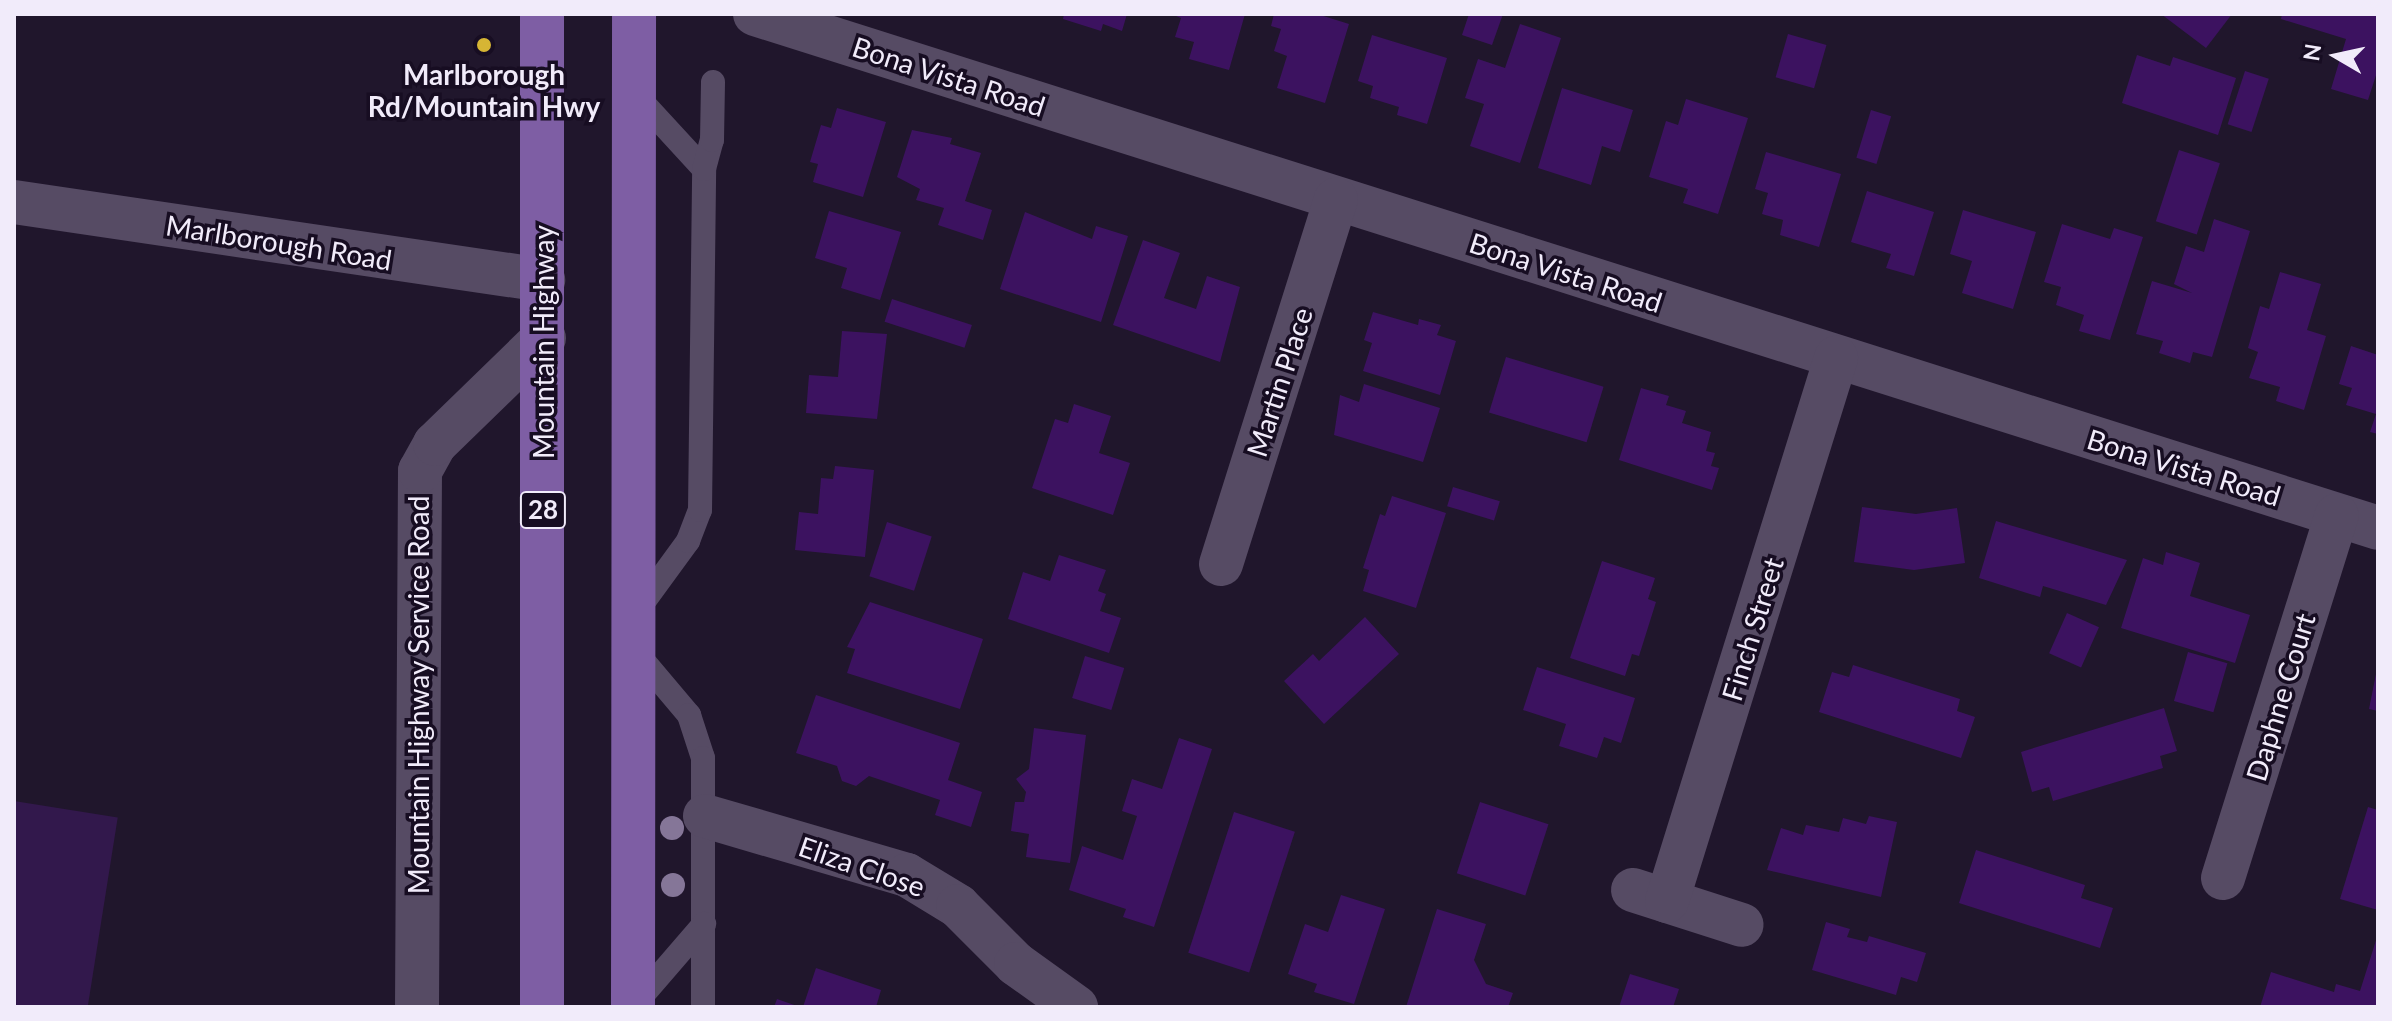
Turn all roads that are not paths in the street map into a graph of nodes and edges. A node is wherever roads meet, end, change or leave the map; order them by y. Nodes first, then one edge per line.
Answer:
1 (542, 14) edge
2 (634, 14) edge
3 (755, 14) edge
4 (713, 82) dead end
5 (634, 93) junction
6 (704, 169) junction
7 (1336, 200) junction
8 (14, 202) edge
9 (543, 280) junction
10 (544, 338) junction
11 (1836, 358) junction
12 (2337, 515) junction
13 (2378, 528) edge
14 (1221, 564) dead end
15 (633, 633) junction
16 (705, 816) junction
17 (2223, 878) dead end
18 (704, 924) junction
19 (1742, 925) dead end
20 (633, 1006) edge
21 (417, 1007) edge
22 (542, 1007) edge
23 (703, 1007) edge
24 (1076, 1007) edge

1 - 9 main road, Mountain Highway / 28
2 - 5 main road
3 - 7 street, Bona Vista Road
4 - 6 lane
5 - 6 lane
5 - 15 main road
6 - 15 lane
7 - 11 street, Bona Vista Road
7 - 14 street, Martin Place
8 - 9 street, Marlborough Road
9 - 10 main road, Mountain Highway / 28
10 - 21 street, Mountain Highway Service Road
10 - 22 main road, Mountain Highway / 28
11 - 12 street, Bona Vista Road
11 - 19 street, Finch Street
12 - 13 street, Bona Vista Road
12 - 17 street, Daphne Court
15 - 16 lane
15 - 20 main road
16 - 18 lane
16 - 24 street, Eliza Close
18 - 20 lane
18 - 23 lane

